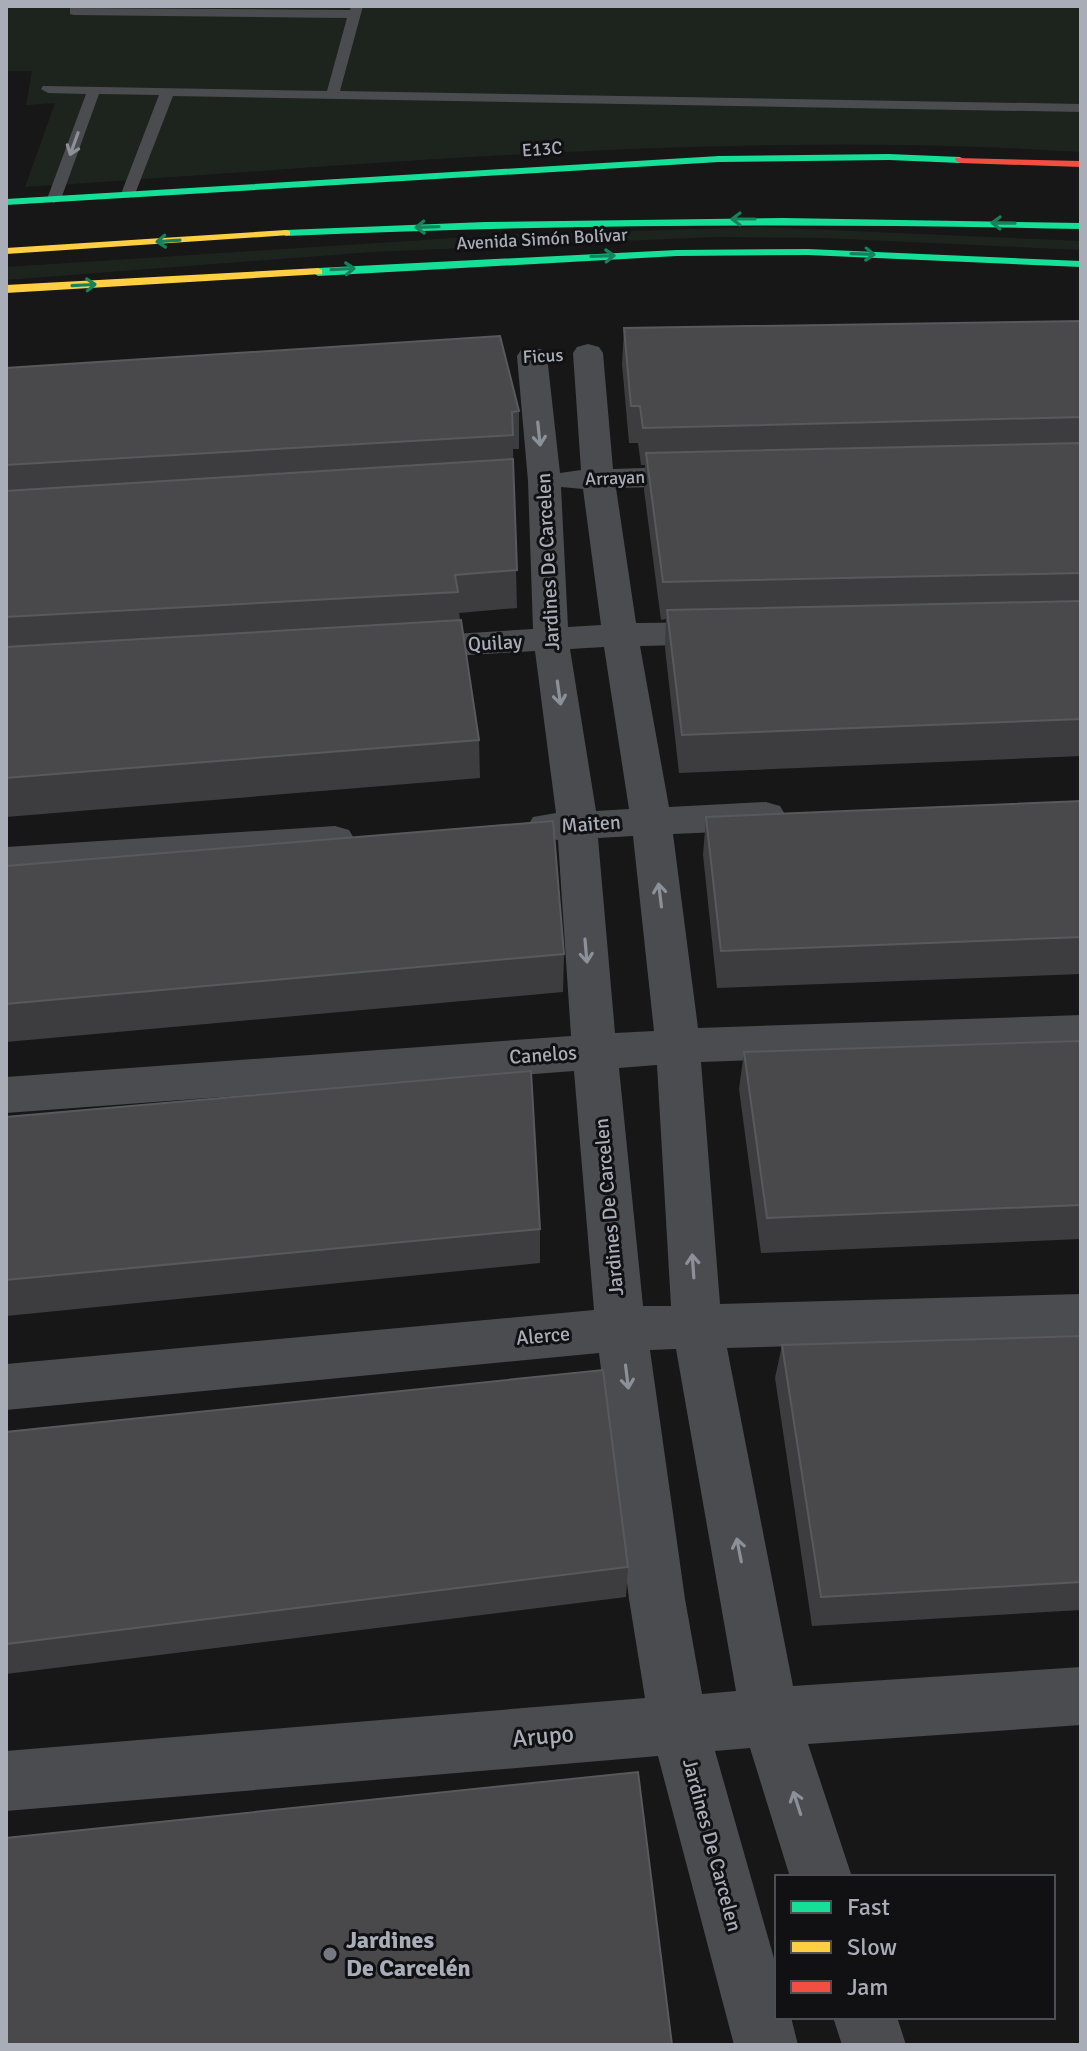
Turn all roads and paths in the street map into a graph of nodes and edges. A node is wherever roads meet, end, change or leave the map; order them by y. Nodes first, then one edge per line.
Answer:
1 (356, 10) edge
2 (74, 11) dead end
3 (48, 89) dead end
4 (94, 90) junction
5 (168, 91) junction
6 (333, 93) junction
7 (1081, 108) edge
8 (1081, 164) edge
9 (128, 194) junction
10 (54, 199) junction
11 (6, 202) edge
12 (1081, 226) edge
13 (6, 251) edge
14 (1081, 264) edge
15 (6, 289) edge
16 (516, 357) joint
17 (739, 475) edge
18 (598, 479) junction
19 (528, 482) junction
20 (763, 632) edge
21 (620, 635) junction
22 (551, 640) junction
23 (364, 651) edge
24 (810, 815) edge
25 (651, 820) junction
26 (578, 825) junction
27 (514, 829) edge
28 (371, 838) edge
29 (6, 861) edge
30 (1081, 1032) edge
31 (678, 1046) junction
32 (596, 1051) junction
33 (6, 1095) edge
34 (1081, 1316) edge
35 (697, 1325) junction
36 (621, 1329) junction
37 (6, 1387) edge
38 (1081, 1696) edge
39 (770, 1717) junction
40 (679, 1725) junction
41 (6, 1781) edge
42 (820, 1875) edge
43 (866, 2019) edge
44 (766, 2045) edge
45 (874, 2045) edge

1 - 2 lane
1 - 6 lane
3 - 4 lane
4 - 5 lane
4 -> 10 lane
5 - 6 lane
5 - 9 lane
6 - 7 lane
8 - 9 main road, E13C
9 - 10 main road, E13C
10 - 11 main road, E13C
12 -> 13 main road, Avenida Simón Bolívar
15 -> 14 main road, Avenida Simón Bolívar
16 - 18 street, Ficus
16 -> 19 street, Jardines De Carcelen
17 - 18 street, Arrayan
18 - 19 street, Arrayan
18 - 21 street
19 - 22 street, Jardines De Carcelen
20 - 21 street, Quilay
21 - 22 street, Quilay
21 - 25 street
22 - 23 street, Quilay
22 -> 26 street, Jardines De Carcelen
24 - 25 street, Maiten
25 - 26 street, Maiten
31 -> 25 street
26 - 27 street, Maiten
26 -> 32 street, Jardines De Carcelen
28 - 29 street
30 - 31 street, Canelos
31 - 32 street, Canelos
35 -> 31 street
32 - 33 street, Canelos
32 - 36 street, Jardines De Carcelen
34 - 35 street, Alerce
35 - 36 street, Alerce
39 -> 35 street
36 - 37 street, Alerce
36 -> 40 street, Jardines De Carcelen
38 - 39 street, Arupo
39 - 40 street, Arupo
42 -> 39 street
40 - 41 street, Arupo
40 - 44 street, Jardines De Carcelen
43 - 45 street

